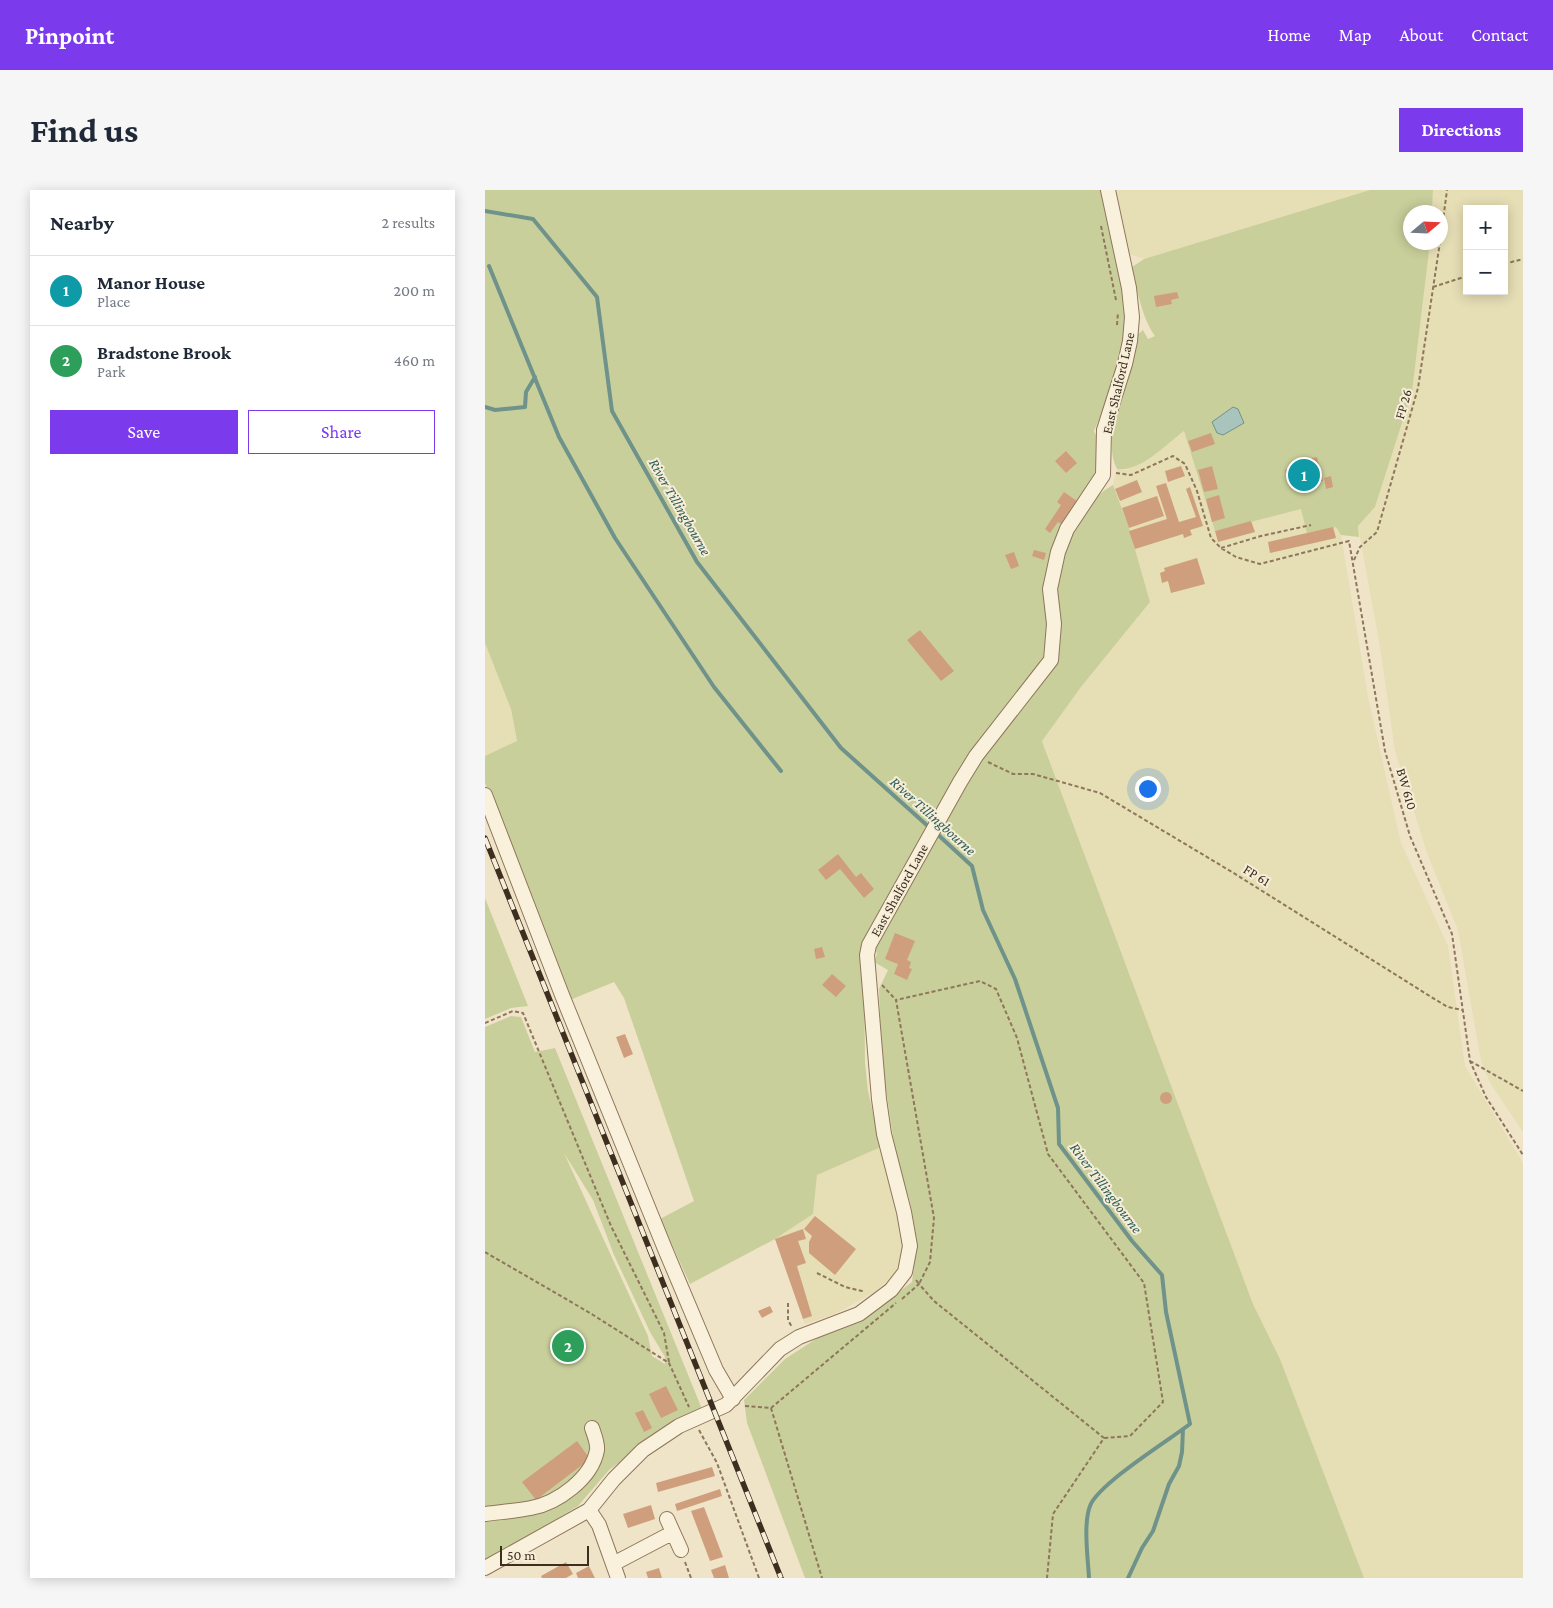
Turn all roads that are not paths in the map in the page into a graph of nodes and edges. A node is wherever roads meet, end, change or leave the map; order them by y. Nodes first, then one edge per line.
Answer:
1 (1108, 190) edge
2 (485, 795) edge
3 (733, 1399) junction
4 (592, 1428) dead end
5 (589, 1510) junction
6 (485, 1514) edge
7 (667, 1520) dead end
8 (672, 1533) junction
9 (681, 1550) road end
10 (613, 1564) junction
11 (485, 1568) edge
12 (618, 1578) edge

1 - 3 street, East Shalford Lane
2 - 3 street
3 - 5 street, East Shalford Lane
4 - 6 street
5 - 10 street
5 - 11 street
7 - 8 street
8 - 9 street
8 - 10 street
10 - 12 street

